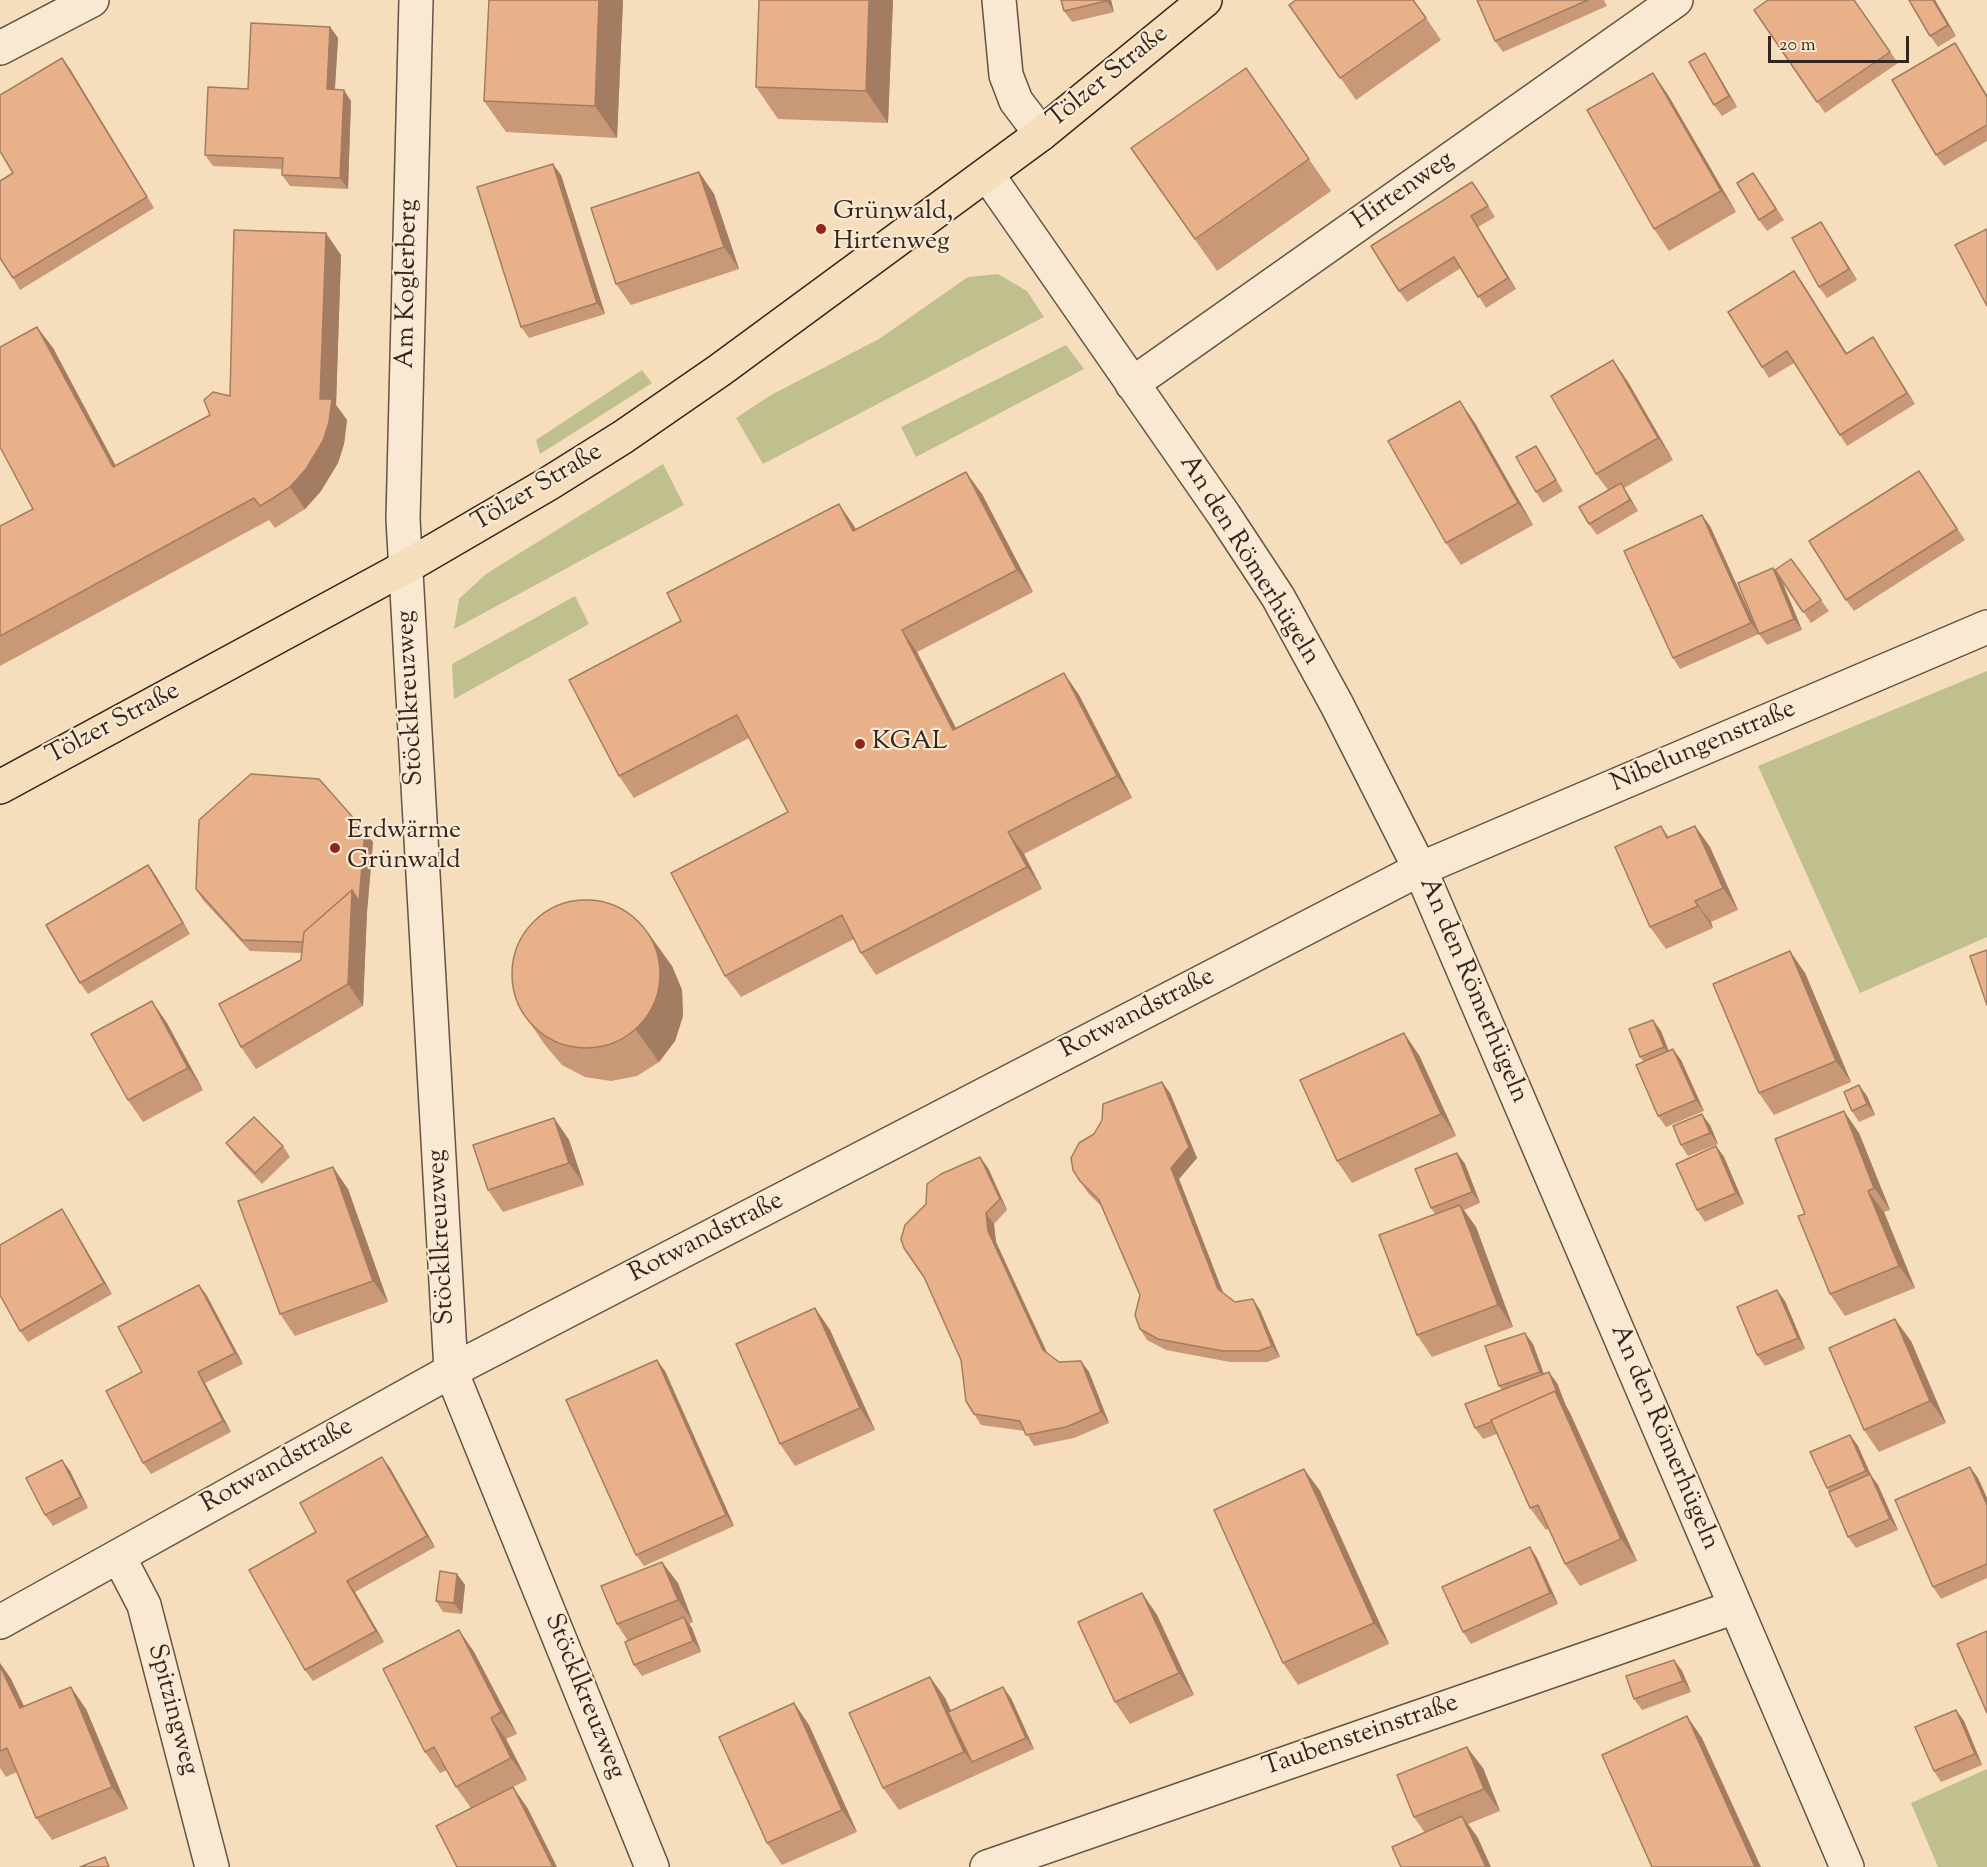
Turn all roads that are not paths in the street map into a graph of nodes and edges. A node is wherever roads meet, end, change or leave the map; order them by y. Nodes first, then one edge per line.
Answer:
1 (92, 0) edge
2 (416, 0) edge
3 (999, 0) edge
4 (1204, 0) edge
5 (1676, 0) edge
6 (0, 48) edge
7 (1041, 134) junction
8 (987, 174) junction
9 (1132, 384) junction
10 (404, 568) junction
11 (1987, 627) edge
12 (0, 787) edge
13 (1420, 869) junction
14 (451, 1371) junction
15 (119, 1557) junction
16 (1735, 1607) junction
17 (0, 1622) edge
18 (212, 1867) edge
19 (652, 1867) edge
20 (987, 1867) edge
21 (1847, 1867) edge

1 - 6 street
2 - 10 street, Am Koglerberg
3 - 7 street, Tölzer Straße
4 - 7 main road, Tölzer Straße
5 - 9 street, Hirtenweg
7 - 8 main road, Tölzer Straße
8 - 9 street, An den Römerhügeln
8 - 10 main road, Tölzer Straße
9 - 13 street, An den Römerhügeln
10 - 12 main road, Tölzer Straße
10 - 14 street, Stöcklkreuzweg
11 - 13 street, Nibelungenstraße
13 - 14 street, Rotwandstraße
13 - 16 street, An den Römerhügeln
14 - 15 street, Rotwandstraße
14 - 19 street, Stöcklkreuzweg
15 - 17 street, Rotwandstraße
15 - 18 street, Spitzingweg
16 - 20 street, Taubensteinstraße
16 - 21 street, An den Römerhügeln

